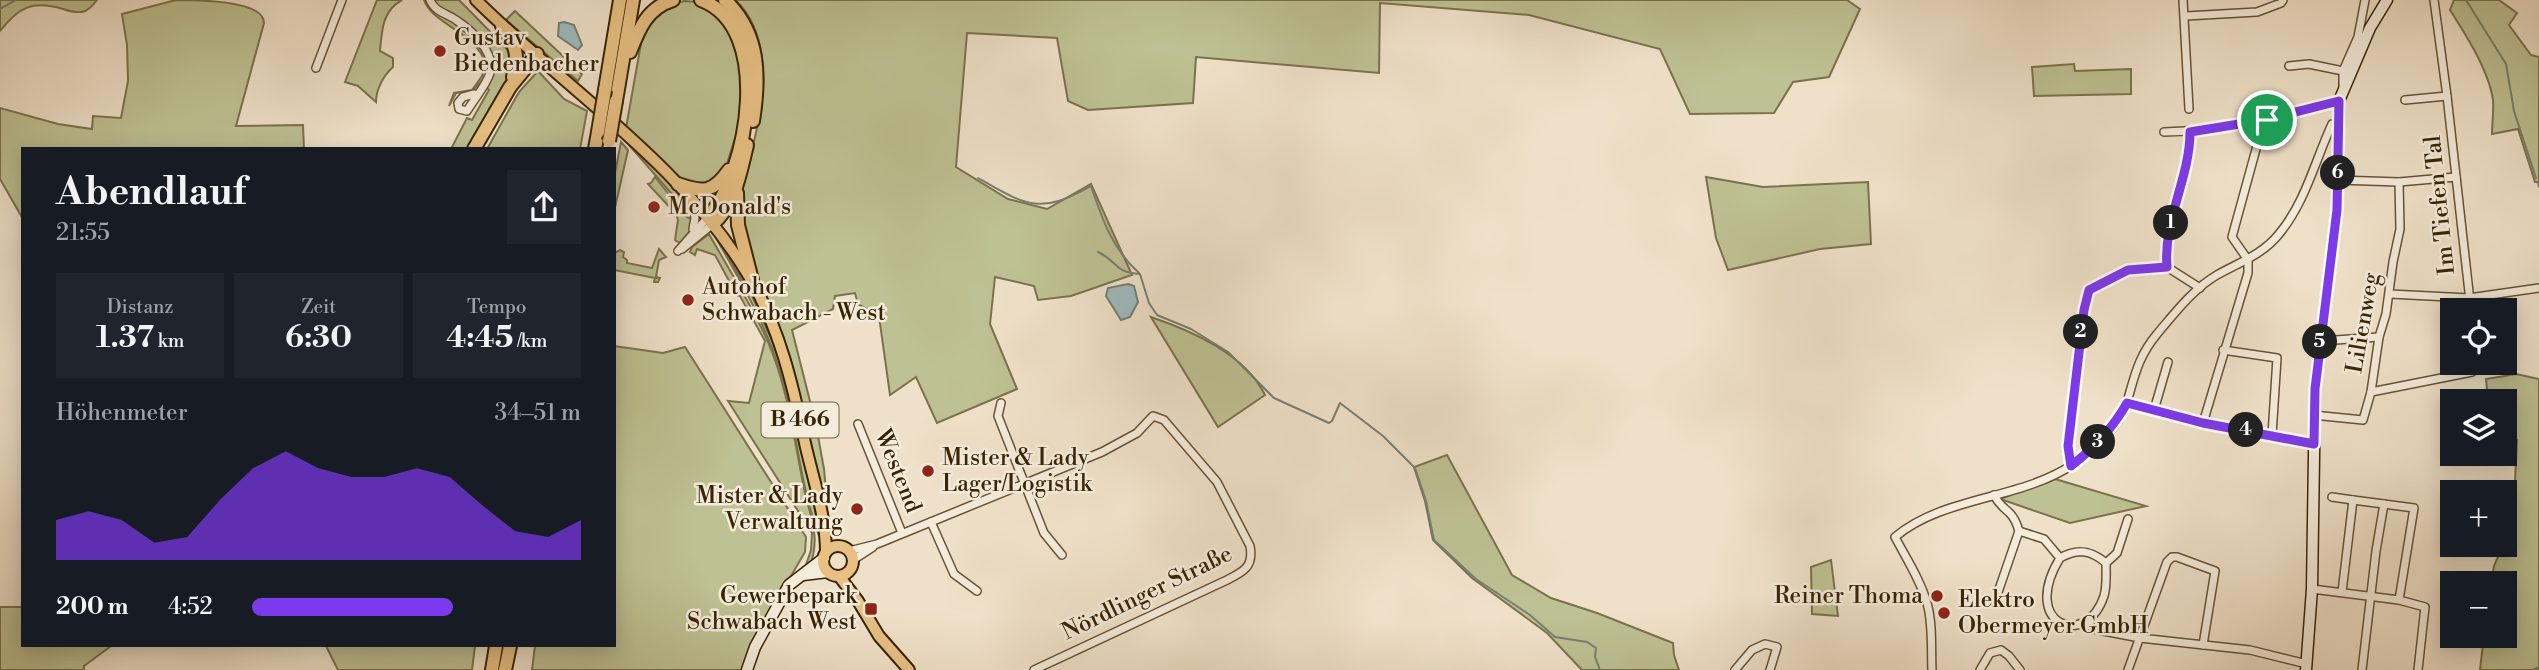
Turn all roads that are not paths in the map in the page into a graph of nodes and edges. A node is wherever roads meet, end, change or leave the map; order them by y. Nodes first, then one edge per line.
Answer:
1 (342, 0) edge
2 (430, 0) edge
3 (476, 0) edge
4 (620, 0) edge
5 (633, 0) edge
6 (673, 0) edge
7 (701, 0) edge
8 (725, 0) edge
9 (2183, 0) edge
10 (2283, 0) edge
11 (2365, 0) edge
12 (2386, 0) edge
13 (2434, 0) edge
14 (2186, 16) junction
15 (502, 26) junction
16 (539, 57) junction
17 (2289, 66) dead end
18 (316, 68) dead end
19 (2343, 71) junction
20 (621, 72) junction
21 (510, 87) junction
22 (2343, 88) junction
23 (476, 95) dead end
24 (2447, 96) junction
25 (2405, 100) dead end
26 (2339, 101) junction
27 (2189, 109) dead end
28 (2264, 120) junction
29 (2338, 124) junction
30 (2164, 132) dead end
31 (2190, 132) junction
32 (608, 145) edge
33 (475, 147) edge
34 (484, 147) edge
35 (594, 147) edge
36 (734, 164) junction
37 (2456, 177) junction
38 (2338, 180) junction
39 (2399, 182) junction
40 (678, 184) junction
41 (738, 185) junction
42 (689, 196) junction
43 (710, 220) junction
44 (692, 232) junction
45 (2248, 260) junction
46 (2167, 267) junction
47 (752, 280) junction
48 (2200, 288) junction
49 (2539, 288) edge
50 (2390, 294) junction
51 (2469, 298) junction
52 (2379, 337) junction
53 (2321, 341) junction
54 (2223, 350) junction
55 (2168, 362) dead end
56 (2457, 375) edge
57 (2371, 392) junction
58 (1001, 403) dead end
59 (2127, 403) junction
60 (2154, 410) junction
61 (2314, 415) junction
62 (2203, 423) junction
63 (858, 424) dead end
64 (2272, 435) junction
65 (2314, 444) junction
66 (2071, 466) junction
67 (1024, 484) junction
68 (1994, 495) junction
69 (2332, 497) dead end
70 (2353, 500) junction
71 (2384, 504) junction
72 (2414, 508) junction
73 (2424, 509) dead end
74 (2128, 519) dead end
75 (823, 522) junction
76 (931, 523) junction
77 (2019, 531) junction
78 (902, 533) junction
79 (825, 555) junction
80 (1062, 555) dead end
81 (2060, 558) junction
82 (843, 563) junction
83 (2106, 564) junction
84 (803, 575) junction
85 (2312, 589) junction
86 (977, 590) dead end
87 (2342, 592) junction
88 (2371, 596) junction
89 (1996, 598) dead end
90 (2399, 600) junction
91 (2088, 621) junction
92 (2140, 638) junction
93 (2203, 645) junction
94 (496, 647) edge
95 (510, 647) edge
96 (2306, 667) edge
97 (492, 670) edge
98 (505, 670) edge
99 (747, 670) edge
100 (909, 670) edge
101 (1034, 670) edge
102 (1735, 670) edge
103 (1770, 670) edge
104 (1932, 670) edge
105 (1980, 670) edge
106 (2020, 670) edge
107 (2129, 670) edge
108 (2362, 670) edge
109 (2418, 670) edge

1 - 18 street
2 - 23 street
3 - 15 main road, B 466
4 - 35 highway, bridge
5 - 20 highway
6 - 20 highway
7 - 36 highway
8 - 41 highway
9 - 14 street
10 - 14 street
11 - 19 street
12 - 22 main road
13 - 24 street, Im Tiefen Tal
14 - 27 street
15 - 16 main road, B 466
15 - 21 highway
16 - 21 highway
16 - 34 highway
16 - 40 main road, B 466
17 - 19 street
19 - 22 street
20 - 32 highway, bridge
21 - 33 highway
22 - 26 main road
24 - 25 street
24 - 37 street, Im Tiefen Tal
26 - 28 street
26 - 29 main road
28 - 31 street
28 - 45 street
29 - 38 main road
29 - 45 street
30 - 31 street
31 - 46 street
36 - 40 highway
36 - 43 highway
37 - 39 street
37 - 51 street, Im Tiefen Tal
38 - 39 street
38 - 53 main road
39 - 50 street, Lilienweg
40 - 42 main road, B 466
41 - 43 highway
41 - 47 highway
42 - 43 main road, B 466
42 - 44 street
43 - 44 street
43 - 44 street
43 - 47 main road, B 466
45 - 48 street
45 - 54 street
46 - 48 street
46 - 66 street
47 - 75 main road, B 466
48 - 59 street
49 - 51 street
50 - 51 street
50 - 52 street, Lilienweg
52 - 53 street
52 - 57 street, Lilienweg
53 - 61 main road
54 - 62 street
54 - 64 street
55 - 60 street
56 - 57 street
57 - 61 street, Lilienweg
58 - 67 street
59 - 60 street
59 - 66 street
60 - 62 street
61 - 65 main road
62 - 64 street
63 - 78 street, Westend
64 - 65 street
65 - 85 main road
66 - 68 street
67 - 76 street
67 - 80 street
67 - 101 street, Nördlinger Straße
68 - 77 street
68 - 104 street
69 - 70 street
70 - 71 street
70 - 87 street
71 - 72 street
71 - 88 street
72 - 73 street
72 - 90 street
74 - 83 street
75 - 79 main road, B 466
75 - 82 main road, B 466
76 - 78 street
76 - 86 street
77 - 81 street
77 - 89 street
78 - 82 street
79 - 82 main road
79 - 82 main road
79 - 84 main road
81 - 83 street
81 - 91 street
82 - 84 main road
82 - 100 main road, B 466
83 - 91 street
84 - 99 main road
85 - 87 street
85 - 96 main road
87 - 88 street
88 - 90 street
88 - 108 street
90 - 109 street
91 - 92 street
92 - 93 street
92 - 93 street
92 - 107 street
93 - 96 street
94 - 97 highway
95 - 98 highway
102 - 103 street
105 - 106 street

